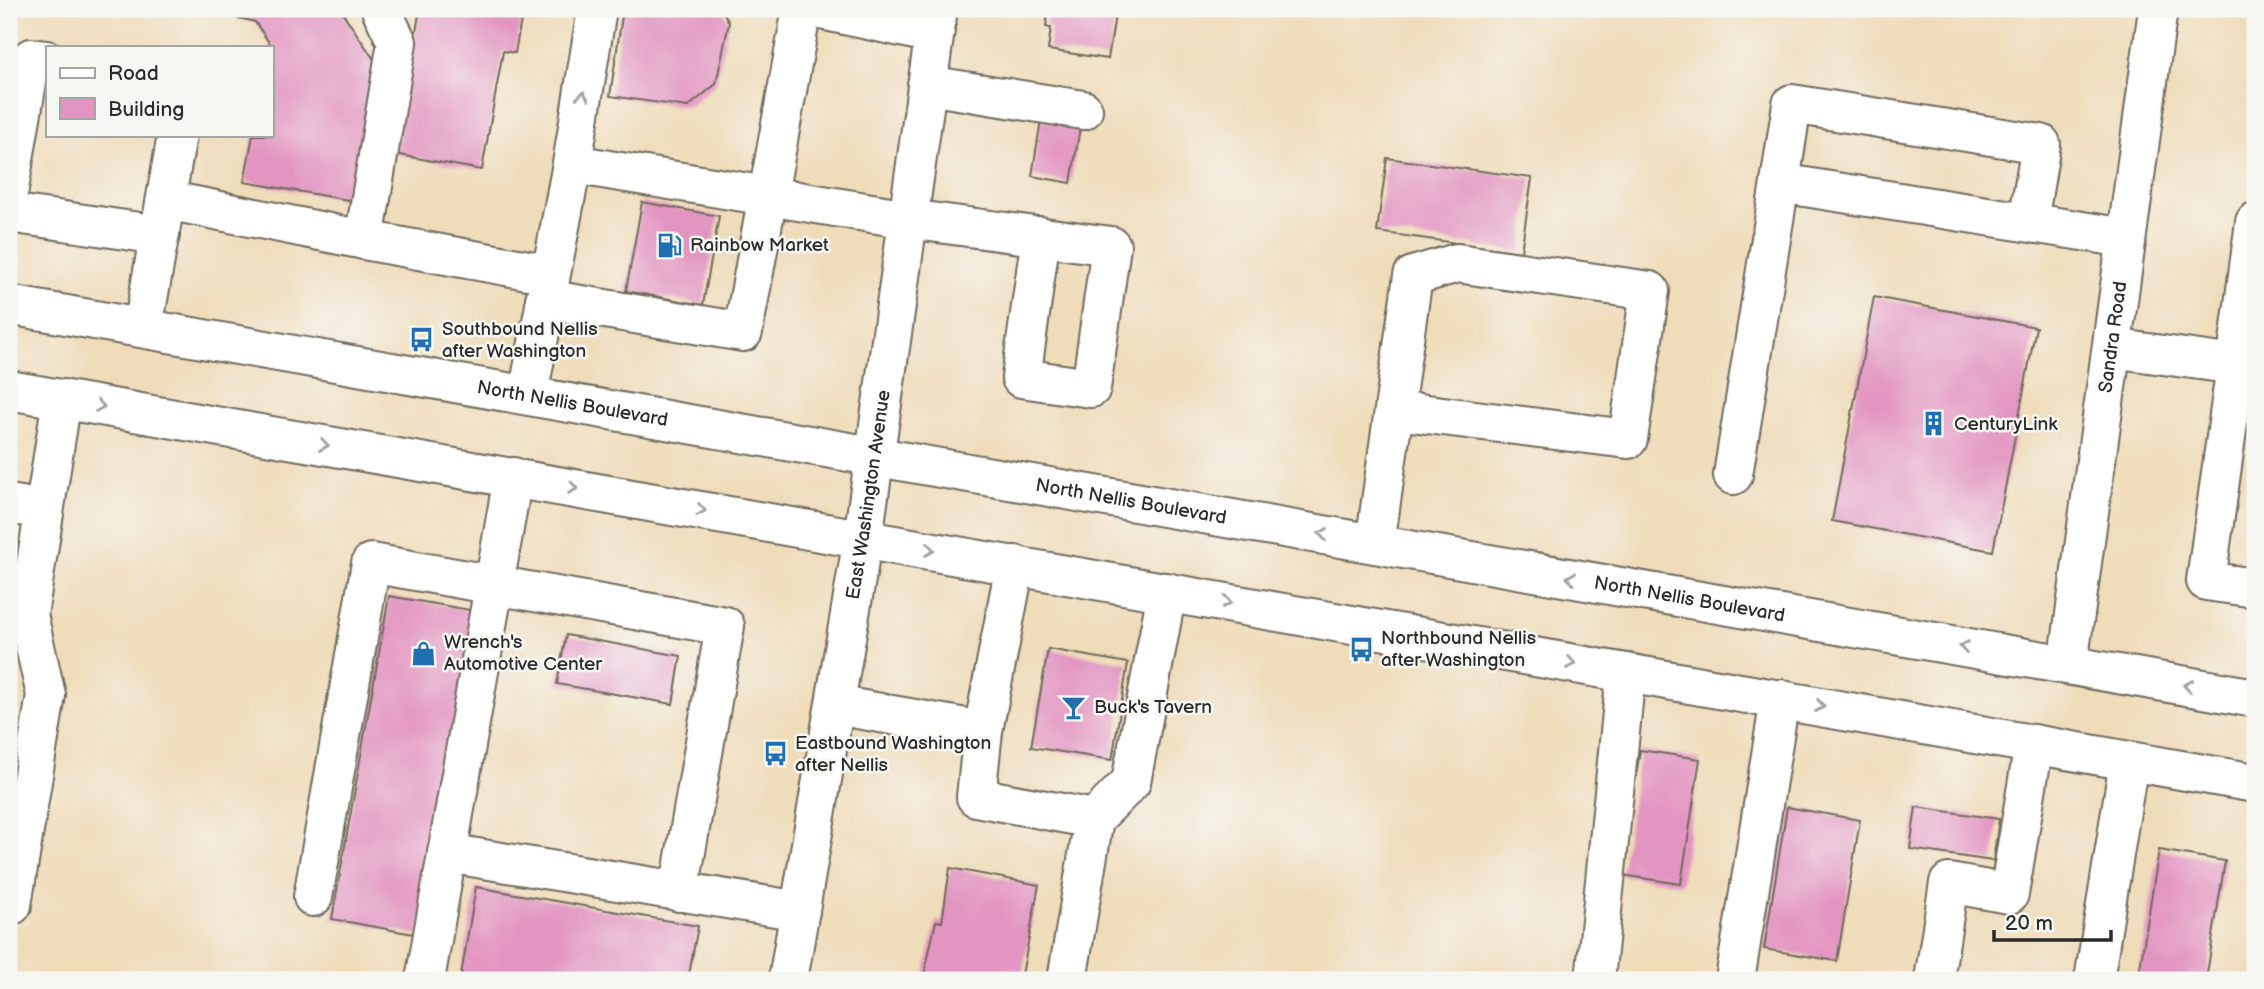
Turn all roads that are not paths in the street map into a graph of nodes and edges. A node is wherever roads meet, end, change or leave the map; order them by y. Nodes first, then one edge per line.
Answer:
1 (381, 9) edge
2 (597, 9) edge
3 (802, 9) edge
4 (816, 9) edge
5 (2158, 9) edge
6 (936, 21) edge
7 (46, 60) edge
8 (927, 85) junction
9 (1083, 110) dead end
10 (177, 136) edge
11 (572, 164) junction
12 (1780, 183) junction
13 (9, 189) edge
14 (768, 195) junction
15 (9, 213) edge
16 (163, 218) junction
17 (908, 219) junction
18 (2028, 222) junction
19 (2255, 222) edge
20 (1041, 236) dead end
21 (2126, 238) junction
22 (364, 240) junction
23 (548, 286) junction
24 (9, 305) edge
25 (143, 328) junction
26 (2112, 348) junction
27 (2236, 365) junction
28 (9, 390) edge
29 (528, 395) junction
30 (62, 399) junction
31 (1395, 410) junction
32 (875, 456) junction
33 (1733, 475) dead end
34 (513, 477) junction
35 (26, 507) edge
36 (863, 538) junction
37 (1375, 544) junction
38 (1015, 565) junction
39 (493, 585) junction
40 (2255, 588) edge
41 (1167, 592) junction
42 (18, 613) edge
43 (2068, 665) junction
44 (1626, 673) junction
45 (2255, 698) edge
46 (1780, 699) junction
47 (835, 705) junction
48 (983, 731) junction
49 (2034, 744) junction
50 (2129, 761) junction
51 (2255, 783) edge
52 (1094, 819) junction
53 (447, 853) junction
54 (679, 892) junction
55 (313, 897) dead end
56 (9, 904) edge
57 (800, 911) junction
58 (425, 980) edge
59 (788, 980) edge
60 (1067, 980) edge
61 (1595, 980) edge
62 (1735, 980) edge
63 (1934, 980) edge
64 (2094, 980) edge

1 - 22 main road
11 -> 2 main road
3 - 14 main road
4 - 6 main road
5 - 21 main road, Sandra Road
6 - 8 main road, East Washington Avenue
7 - 13 main road
8 - 9 main road
8 - 17 main road, East Washington Avenue
10 - 16 main road
11 - 14 main road
11 - 23 main road
12 - 18 main road
12 - 18 main road
12 - 33 main road
14 - 17 main road
14 - 23 main road
15 - 16 main road
16 - 22 main road
16 - 25 main road
17 - 20 main road
17 - 32 main road, East Washington Avenue
18 - 21 main road
19 - 27 main road
21 - 26 main road, Sandra Road
22 - 23 main road
23 - 29 main road
24 - 25 main road, North Nellis Boulevard
25 - 29 main road, North Nellis Boulevard
26 - 27 main road
26 - 43 main road, Sandra Road
27 - 40 main road
28 - 30 main road
29 - 32 main road, North Nellis Boulevard
30 -> 34 main road
30 - 35 main road
31 - 31 main road
31 - 37 main road
32 - 36 main road, East Washington Avenue
37 -> 32 main road, North Nellis Boulevard
34 -> 36 main road
34 - 39 main road
35 - 42 main road
36 -> 38 main road
36 - 47 main road, East Washington Avenue
43 -> 37 main road, North Nellis Boulevard
38 - 41 main road
38 - 48 main road
39 - 53 main road
39 - 54 main road
39 - 55 main road
41 -> 44 main road
41 - 52 main road
42 - 56 main road
45 -> 43 main road, North Nellis Boulevard
44 - 46 main road
44 - 61 main road
46 -> 49 main road
46 - 62 main road
47 - 48 main road
47 - 57 main road, East Washington Avenue
48 - 52 main road
49 - 50 main road
49 - 63 main road
50 - 51 main road
50 - 64 main road
52 - 60 main road
53 - 54 main road
53 - 58 main road
54 - 57 main road
57 - 59 main road, East Washington Avenue

